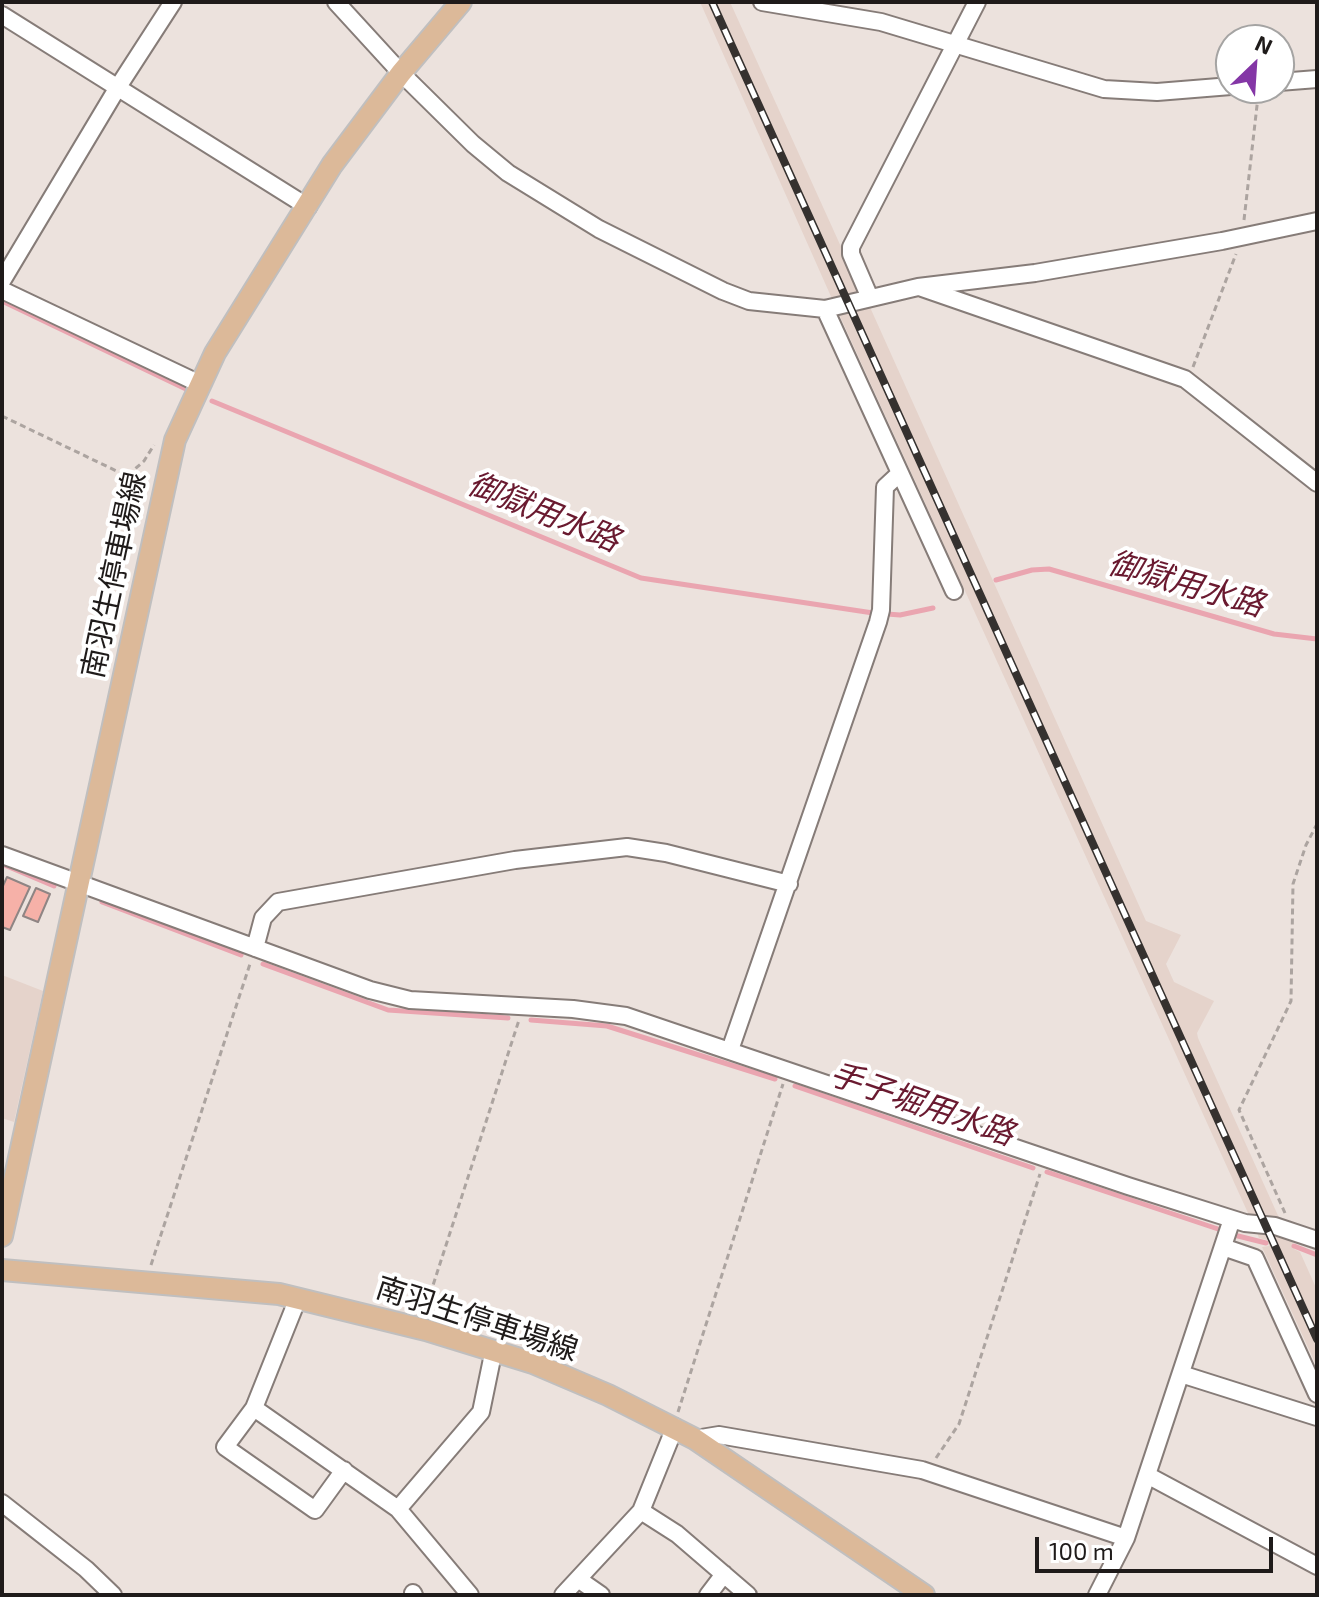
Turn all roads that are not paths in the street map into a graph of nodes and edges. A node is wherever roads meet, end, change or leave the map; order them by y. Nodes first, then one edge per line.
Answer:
1 (173, 2) edge
2 (336, 2) edge
3 (461, 2) edge
4 (762, 2) edge
5 (977, 2) edge
6 (2, 15) edge
7 (955, 44) junction
8 (401, 73) junction
9 (1317, 79) edge
10 (1295, 81) edge
11 (118, 87) junction
12 (1215, 87) edge
13 (308, 207) junction
14 (1317, 221) edge
15 (2, 281) edge
16 (918, 287) junction
17 (2, 290) edge
18 (870, 298) junction
19 (825, 309) junction
20 (200, 384) junction
21 (899, 474) junction
22 (1317, 483) edge
23 (954, 591) dead end
24 (2, 855) edge
25 (78, 884) junction
26 (789, 884) junction
27 (255, 948) junction
28 (730, 1050) junction
29 (8, 1180) edge
30 (1232, 1219) junction
31 (2, 1236) edge
32 (1317, 1240) edge
33 (1223, 1247) junction
34 (2, 1270) edge
35 (298, 1298) junction
36 (494, 1349) junction
37 (1181, 1374) junction
38 (1317, 1394) edge
39 (254, 1408) junction
40 (1317, 1417) edge
41 (675, 1427) junction
42 (695, 1439) junction
43 (344, 1470) junction
44 (1147, 1475) junction
45 (2, 1503) edge
46 (398, 1509) junction
47 (641, 1511) junction
48 (1126, 1538) junction
49 (1317, 1566) edge
50 (724, 1574) junction
51 (578, 1579) junction
52 (113, 1595) edge
53 (470, 1595) edge
54 (563, 1595) edge
55 (601, 1595) edge
56 (708, 1595) edge
57 (748, 1595) edge
58 (924, 1595) edge
59 (1098, 1595) edge

1 - 11 street
2 - 8 street
3 - 8 main road, 南羽生停車場線
4 - 7 street
5 - 7 street
6 - 11 street
7 - 12 street
7 - 18 street
8 - 13 main road, 南羽生停車場線
8 - 19 street
9 - 10 street
11 - 13 street
11 - 15 street
13 - 20 main road, 南羽生停車場線
14 - 16 street
16 - 18 street
16 - 22 street
17 - 20 street
18 - 19 street
19 - 21 street
20 - 25 main road, 南羽生停車場線
21 - 23 street
21 - 26 street
24 - 25 street
25 - 27 street
25 - 29 main road, 南羽生停車場線
26 - 27 street
26 - 28 street
27 - 28 street
28 - 30 street
29 - 31 main road, 南羽生停車場線
30 - 32 street
30 - 33 street
33 - 37 street
33 - 38 street
34 - 35 main road, 南羽生停車場線
35 - 36 main road, 南羽生停車場線
35 - 39 street
36 - 41 main road, 南羽生停車場線
36 - 46 street
37 - 40 street
37 - 44 street
39 - 43 street
39 - 43 street
41 - 42 main road, 南羽生停車場線
41 - 47 street
42 - 48 street
42 - 58 main road, 南羽生停車場線
43 - 46 street
44 - 48 street
44 - 49 street
45 - 52 street
46 - 53 street
47 - 50 street
47 - 51 street
48 - 59 street
50 - 56 street
50 - 57 street
51 - 54 street
51 - 55 street

